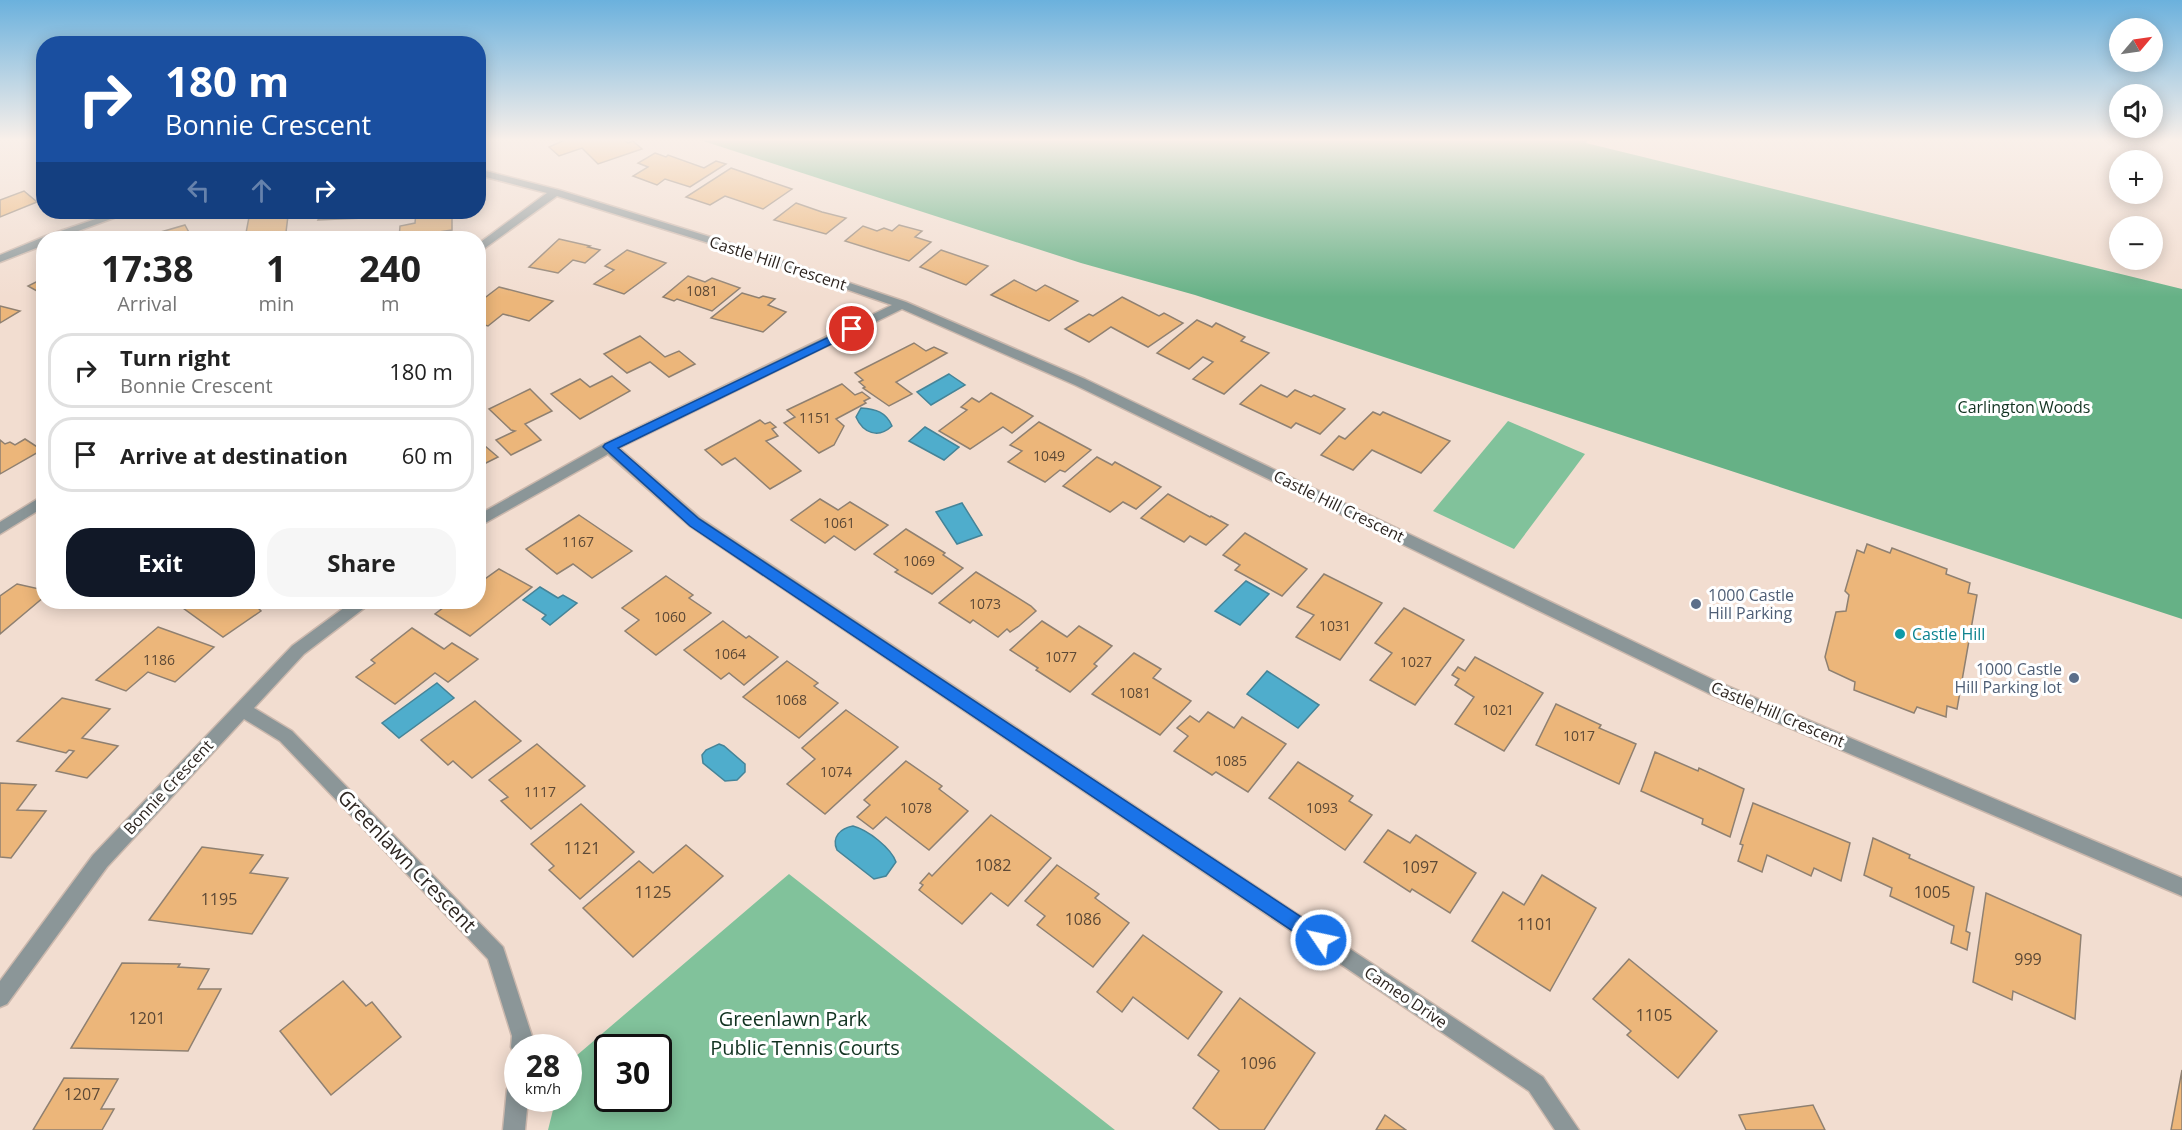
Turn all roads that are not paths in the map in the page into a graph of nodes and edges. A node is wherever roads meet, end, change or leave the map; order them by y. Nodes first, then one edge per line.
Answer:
1 (555, 192) joint
2 (105, 219) edge
3 (70, 231) edge
4 (36, 244) edge
5 (486, 244) edge
6 (0, 260) edge
7 (902, 305) junction
8 (609, 447) junction
9 (36, 505) edge
10 (486, 517) edge
11 (0, 529) edge
12 (353, 609) edge
13 (242, 709) junction
14 (2182, 887) edge
15 (0, 997) edge
16 (521, 1034) edge
17 (516, 1112) edge
18 (514, 1130) edge
19 (1568, 1130) edge

1 - 5 street
1 - 7 street, Castle Hill Crescent
2 - 3 street
4 - 6 street
7 - 8 street
7 - 14 street, Castle Hill Crescent
8 - 10 street
8 - 19 street, Cameo Drive
9 - 11 street
12 - 13 street, Bonnie Crescent
13 - 15 street, Bonnie Crescent
13 - 16 street, Greenlawn Crescent
17 - 18 street

